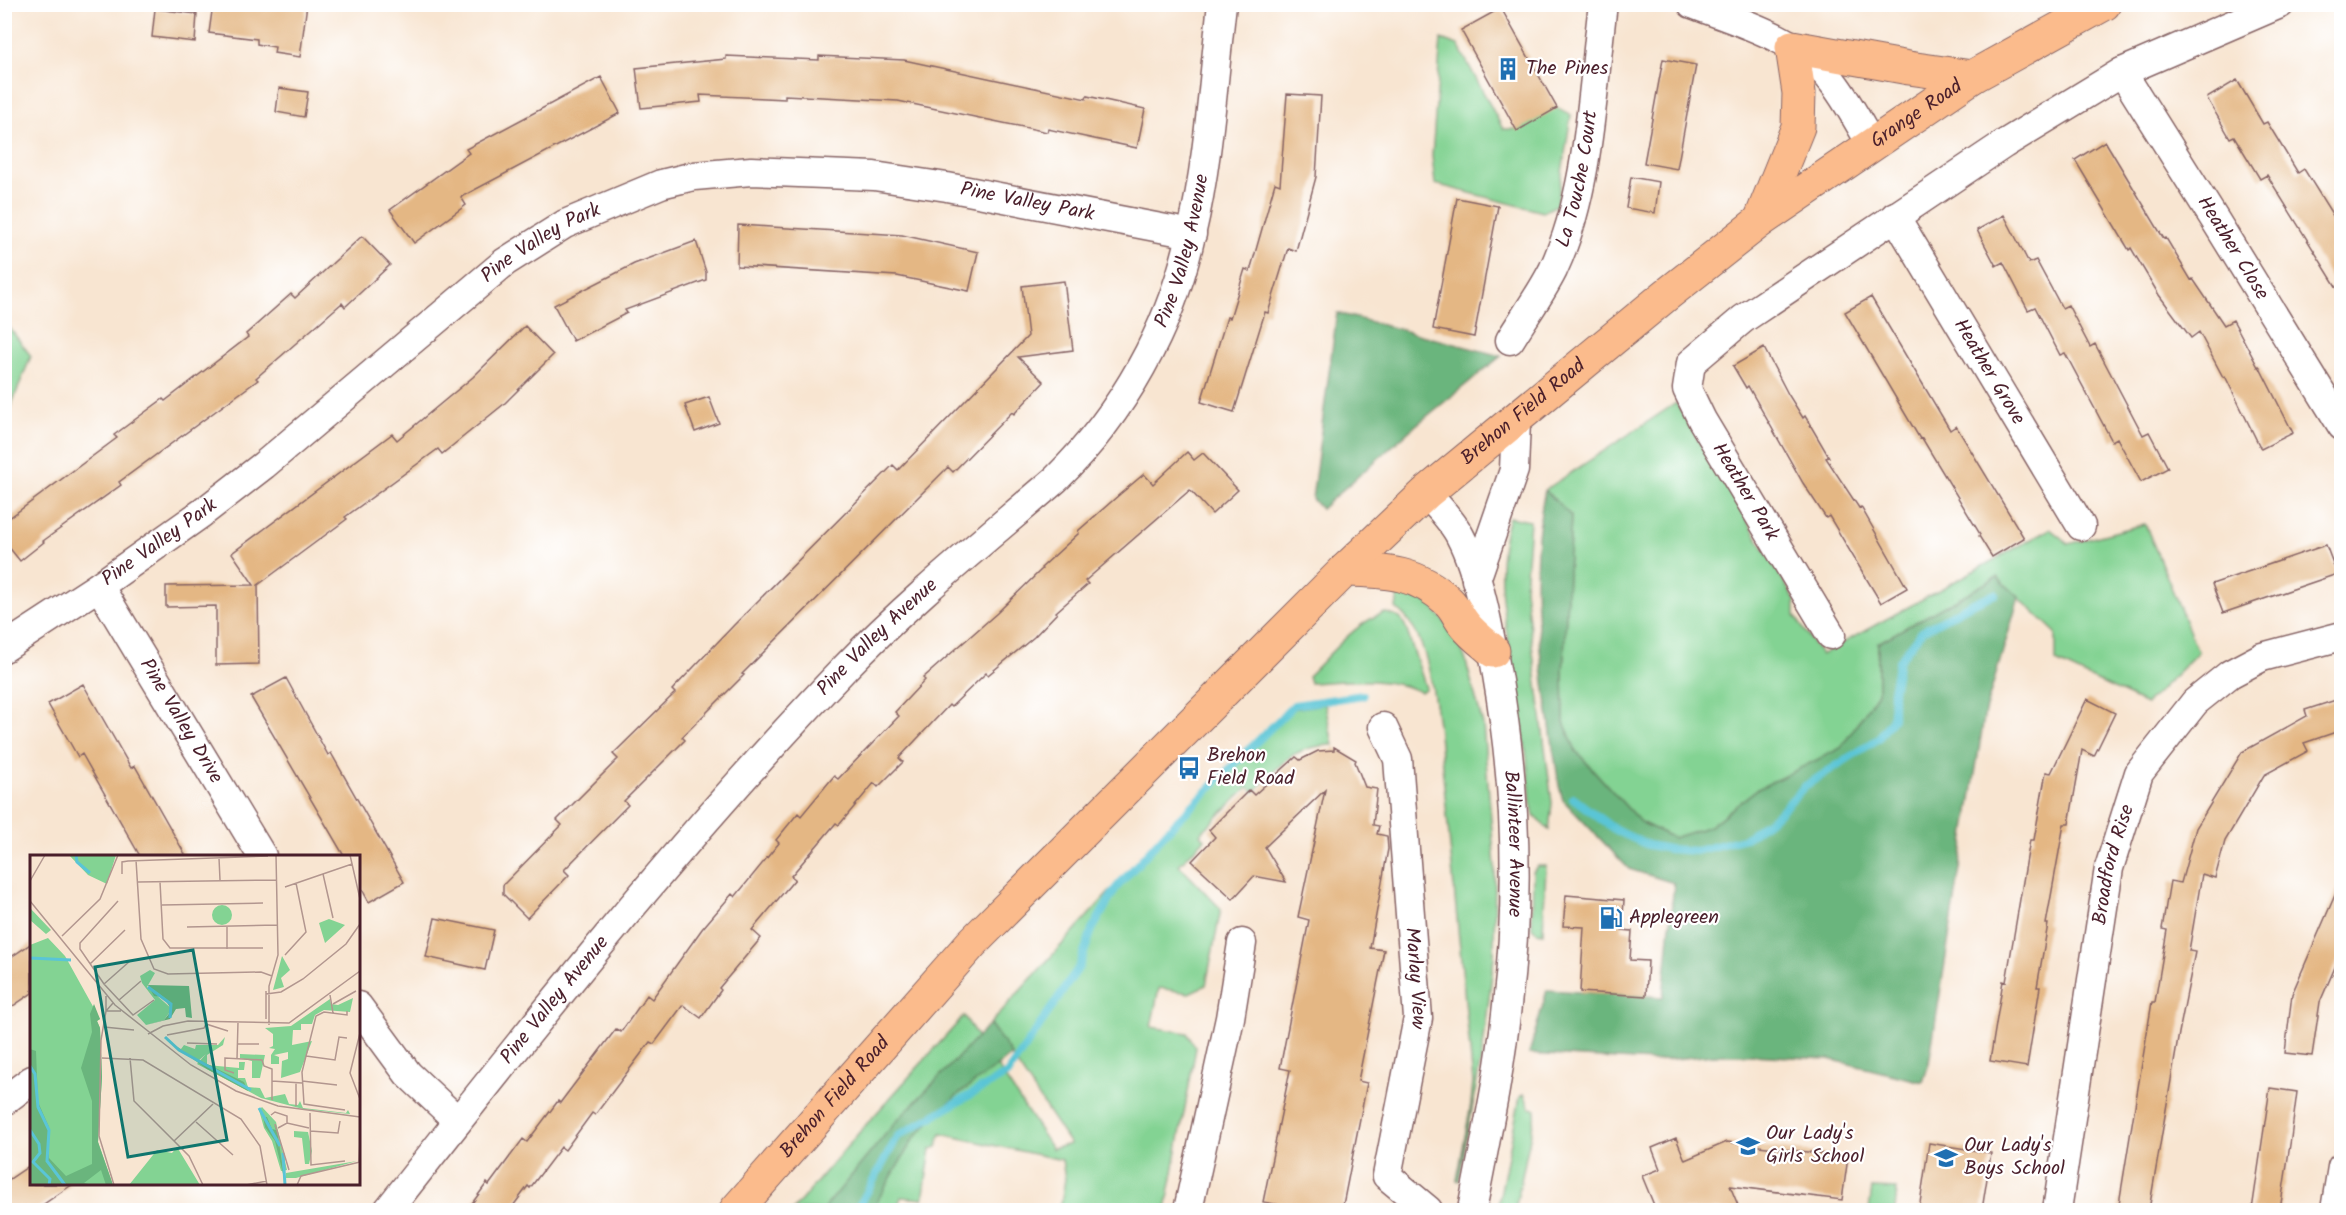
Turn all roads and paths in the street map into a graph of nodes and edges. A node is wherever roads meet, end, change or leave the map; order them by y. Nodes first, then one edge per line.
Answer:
1 (1222, 4) edge
2 (1603, 4) edge
3 (1692, 4) edge
4 (2104, 4) edge
5 (2280, 4) edge
6 (1792, 47) junction
7 (2121, 72) junction
8 (1972, 77) junction
9 (1871, 144) junction
10 (1895, 216) junction
11 (1760, 221) junction
12 (1192, 234) junction
13 (1509, 340) dead end
14 (1516, 421) junction
15 (2342, 426) edge
16 (1426, 493) junction
17 (2081, 526) dead end
18 (1345, 570) junction
19 (1476, 580) junction
20 (99, 586) junction
21 (1831, 635) dead end
22 (2342, 636) edge
23 (4, 648) edge
24 (1493, 651) junction
25 (1383, 727) dead end
26 (261, 855) edge
27 (1242, 943) dead end
28 (360, 1009) edge
29 (30, 1082) edge
30 (4, 1101) edge
31 (458, 1121) junction
32 (2342, 1167) edge
33 (388, 1210) edge
34 (736, 1210) edge
35 (1191, 1210) edge
36 (1429, 1210) edge
37 (1472, 1210) edge
38 (2057, 1210) edge
39 (2335, 1210) edge

1 - 12 street, Pine Valley Avenue
2 - 13 street, La Touche Court
3 - 6 street, Grange Road
4 - 8 main road, Grange Road
5 - 7 street, Heather Park
6 - 8 main road
6 - 9 street, Grange Road
6 - 11 main road
7 - 10 street, Heather Park
7 - 15 street, Heather Close
8 - 9 main road, Grange Road
9 - 11 main road, Brehon Field Road
10 - 17 street, Heather Grove
10 - 21 street, Heather Park
11 - 14 main road, Brehon Field Road
12 - 20 street, Pine Valley Park
12 - 31 street, Pine Valley Avenue
14 - 16 main road, Brehon Field Road
14 - 19 street
16 - 18 main road, Brehon Field Road
16 - 19 street, Ballinteer Avenue
18 - 24 main road
18 - 34 main road, Brehon Field Road
19 - 24 street, Ballinteer Avenue
20 - 23 street, Pine Valley Park
20 - 26 street, Pine Valley Drive
22 - 38 street, Broadford Rise
24 - 37 street, Ballinteer Avenue
25 - 36 street, Marlay View
27 - 35 street
28 - 31 street
29 - 30 street
31 - 33 street, Pine Valley Avenue
32 - 39 street

